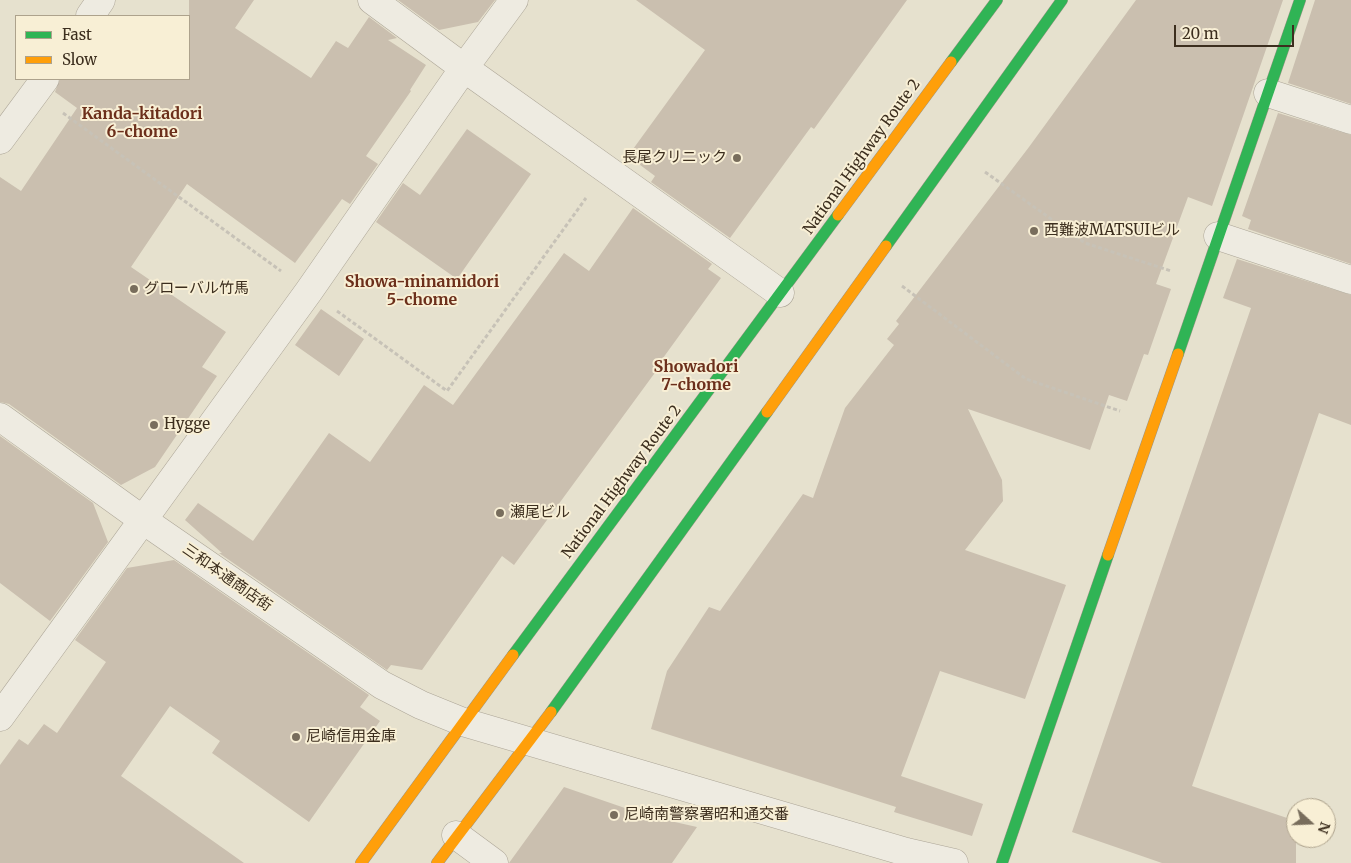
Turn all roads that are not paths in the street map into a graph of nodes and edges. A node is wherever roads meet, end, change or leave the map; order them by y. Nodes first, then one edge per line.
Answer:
1 (101, 0) edge
2 (372, 0) edge
3 (514, 0) edge
4 (997, 0) edge
5 (1062, 0) edge
6 (1300, 0) edge
7 (91, 15) edge
8 (464, 68) junction
9 (43, 80) edge
10 (1268, 93) junction
11 (1351, 120) edge
12 (0, 140) edge
13 (1218, 236) junction
14 (1351, 280) edge
15 (780, 293) junction
16 (0, 417) edge
17 (143, 520) junction
18 (0, 717) edge
19 (463, 722) junction
20 (530, 741) junction
21 (456, 835) junction
22 (904, 857) edge
23 (361, 863) edge
24 (436, 863) edge
25 (494, 863) edge
26 (954, 863) edge
27 (1002, 863) edge

1 - 7 street
2 - 8 street
3 - 8 street
4 - 15 main road, National Highway Route 2
5 - 20 main road
6 - 10 main road
8 - 15 street
8 - 17 street
9 - 12 street
10 - 11 street
10 - 13 main road
13 - 14 street
13 - 27 main road
15 - 19 main road, National Highway Route 2
16 - 17 street, 三和本通商店街
17 - 18 street
17 - 19 street, 三和本通商店街
19 - 20 street, 三和本通商店街
19 - 23 main road, National Highway Route 2
20 - 21 main road
20 - 22 street, 三和本通商店街
21 - 24 main road
21 - 25 street
22 - 26 street, 三和本通商店街

